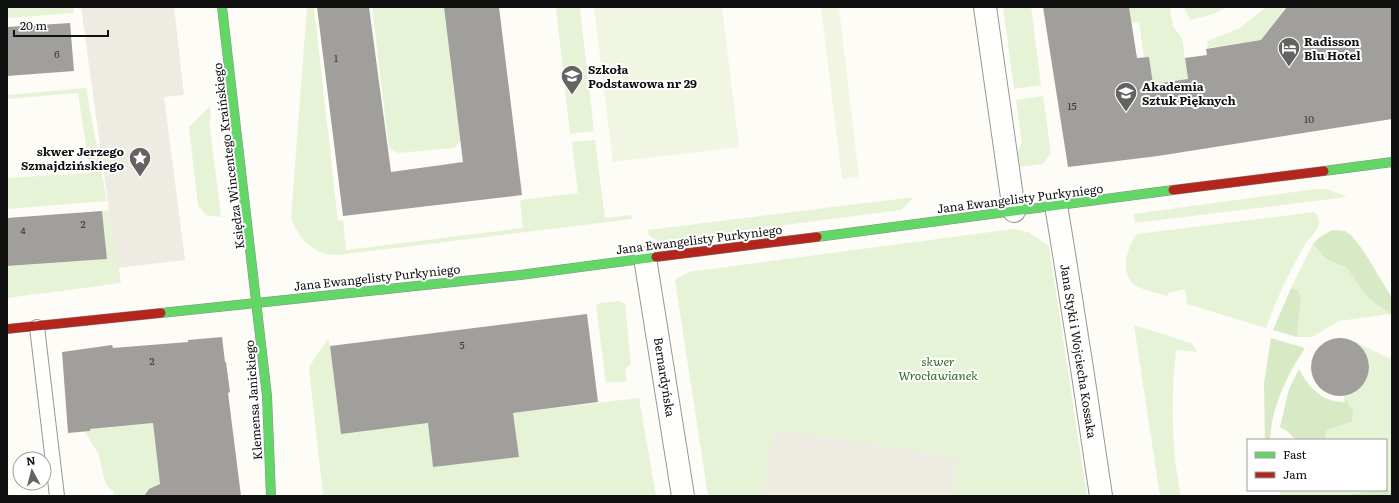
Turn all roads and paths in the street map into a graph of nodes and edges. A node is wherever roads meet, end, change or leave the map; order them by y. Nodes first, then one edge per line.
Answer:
1 (222, 7) edge
2 (985, 7) edge
3 (1392, 162) edge
4 (1056, 205) junction
5 (1014, 211) junction
6 (645, 258) junction
7 (257, 302) junction
8 (37, 327) junction
9 (7, 329) edge
10 (57, 496) edge
11 (271, 496) edge
12 (683, 496) edge
13 (1101, 496) edge

1 - 7 street, Księdza Wincentego Kraińskiego
2 - 5 street
3 - 4 street, Jana Ewangelisty Purkyniego
4 - 5 street, Jana Ewangelisty Purkyniego
4 - 13 street, Jana Styki i Wojciecha Kossaka
5 - 6 street, Jana Ewangelisty Purkyniego
6 - 7 street, Jana Ewangelisty Purkyniego
6 - 12 street, Bernardyńska
7 - 8 street, Jana Ewangelisty Purkyniego
7 - 11 street, Klemensa Janickiego
8 - 9 street, Jana Ewangelisty Purkyniego
8 - 10 lane

